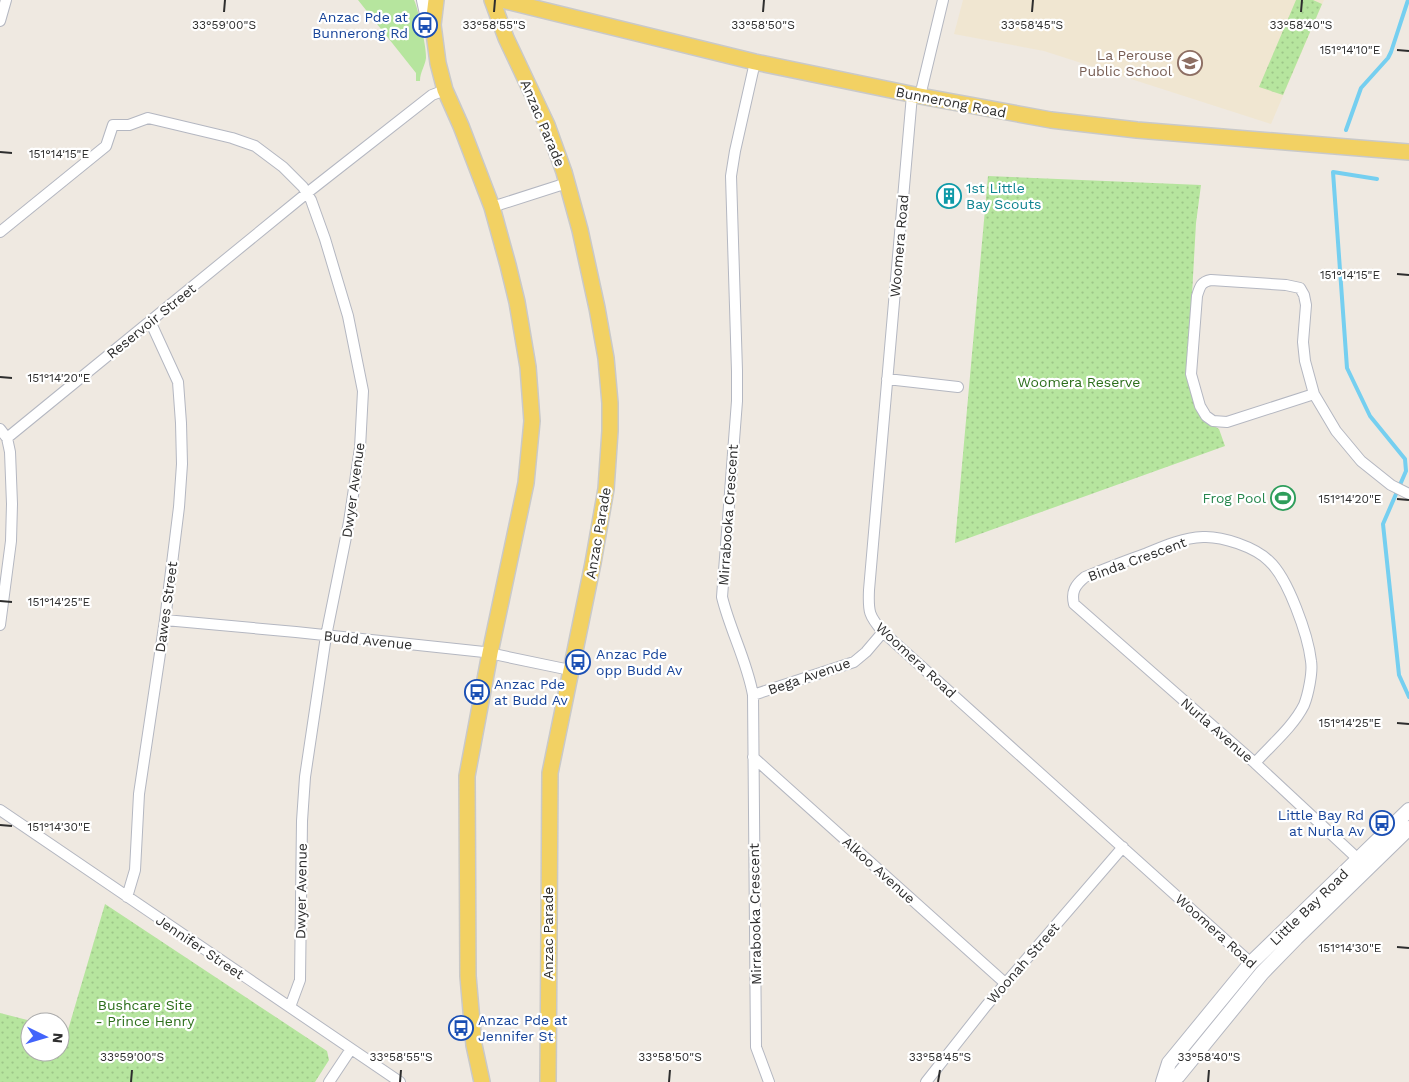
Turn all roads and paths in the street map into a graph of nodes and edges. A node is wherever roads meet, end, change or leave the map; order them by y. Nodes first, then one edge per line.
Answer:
1 (6, 0) edge
2 (424, 0) edge
3 (436, 0) edge
4 (492, 0) edge
5 (502, 0) edge
6 (943, 0) edge
7 (0, 21) edge
8 (433, 25) junction
9 (755, 62) junction
10 (445, 90) junction
11 (916, 95) junction
12 (1409, 152) edge
13 (567, 183) junction
14 (307, 193) junction
15 (492, 207) junction
16 (0, 232) edge
17 (150, 321) junction
18 (888, 379) junction
19 (958, 387) dead end
20 (1314, 394) junction
21 (0, 429) edge
22 (6, 438) junction
23 (1407, 493) edge
24 (1074, 591) joint
25 (165, 620) junction
26 (0, 625) edge
27 (883, 632) junction
28 (326, 636) junction
29 (490, 653) junction
30 (570, 670) junction
31 (753, 695) junction
32 (753, 757) junction
33 (1255, 763) junction
34 (0, 810) edge
35 (1409, 810) edge
36 (1409, 828) edge
37 (1123, 846) junction
38 (1363, 864) junction
39 (127, 897) junction
40 (1251, 963) junction
41 (1262, 973) junction
42 (1005, 983) junction
43 (290, 1008) junction
44 (351, 1049) junction
45 (329, 1082) edge
46 (400, 1082) edge
47 (482, 1082) edge
48 (548, 1082) edge
49 (769, 1082) edge
50 (926, 1082) edge
51 (1164, 1082) edge

1 - 7 street
2 - 8 street
3 - 8 main road
4 - 13 main road, Anzac Parade
5 - 9 main road, Bunnerong Road
6 - 11 street, Woomera Road
8 - 10 main road
9 - 11 main road, Bunnerong Road
9 - 31 street, Mirrabooka Crescent
10 - 14 street, Reservoir Street
10 - 15 main road
11 - 12 main road, Bunnerong Road
11 - 18 street, Woomera Road
13 - 15 street
13 - 30 main road, Anzac Parade
14 - 16 street, Dwyer Avenue
14 - 17 street, Reservoir Street
14 - 28 street, Dwyer Avenue
15 - 29 main road
17 - 22 street, Reservoir Street
17 - 25 street, Dawes Street
18 - 19 street
18 - 27 street, Woomera Road
20 - 20 street
20 - 23 street
21 - 22 street
22 - 26 street
24 - 33 street, Nurla Avenue
24 - 33 street, Binda Crescent
25 - 28 street, Budd Avenue
25 - 39 street, Dawes Street
27 - 31 street, Bega Avenue
27 - 37 street, Woomera Road
28 - 29 street, Budd Avenue
28 - 43 street, Dwyer Avenue
29 - 30 street, Budd Avenue
29 - 47 main road
30 - 48 main road, Anzac Parade
31 - 32 street, Mirrabooka Crescent
32 - 42 street, Alkoo Avenue
32 - 49 street, Mirrabooka Crescent
33 - 38 street, Nurla Avenue
34 - 39 street, Jennifer Street
35 - 38 street, Little Bay Road
36 - 38 street, Little Bay Road
37 - 40 street, Woomera Road
37 - 42 street, Woonah Street
38 - 40 street, Little Bay Road
38 - 41 street, Little Bay Road
39 - 43 street, Jennifer Street
40 - 41 street, Woomera Road
40 - 51 street, Little Bay Road
41 - 51 street, Little Bay Road
42 - 50 street, Woonah Street
43 - 44 street, Jennifer Street
44 - 45 street
44 - 46 street, Jennifer Street

